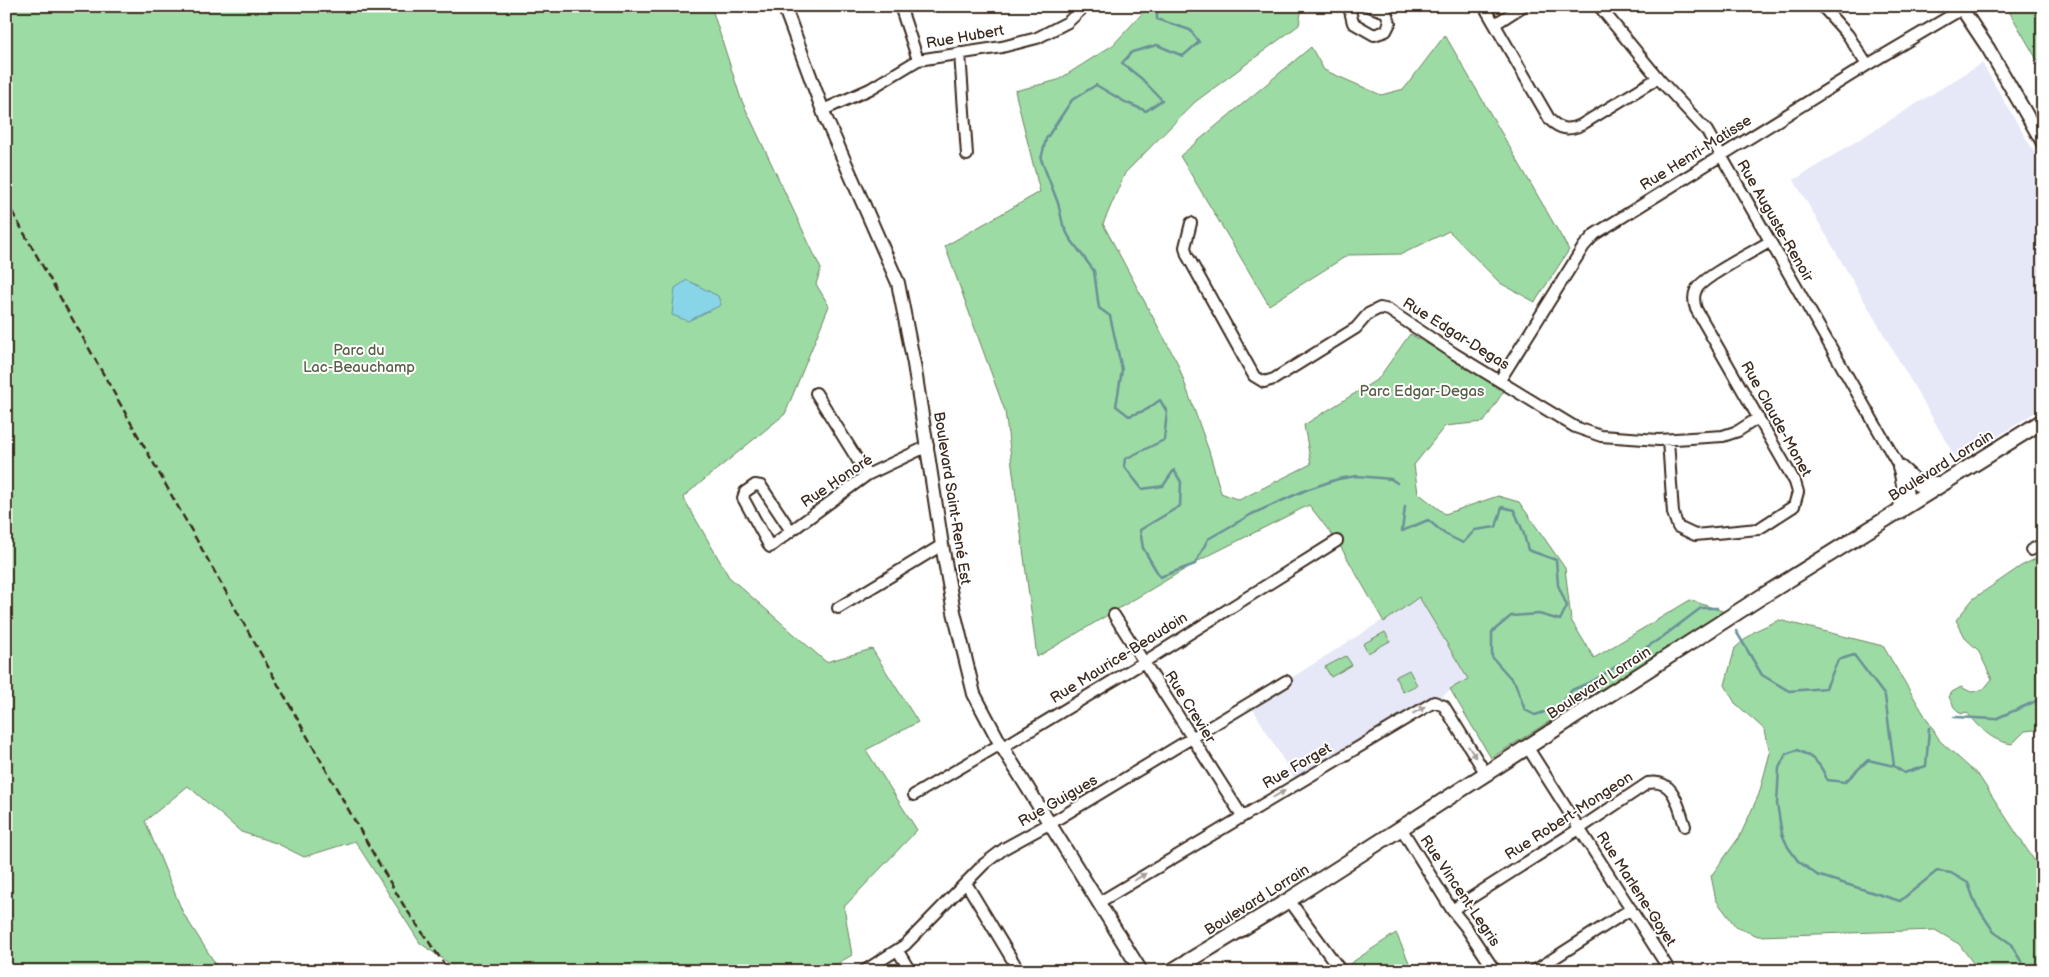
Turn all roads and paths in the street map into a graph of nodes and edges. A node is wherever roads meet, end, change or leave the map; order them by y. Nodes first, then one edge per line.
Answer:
1 (784, 6) edge
2 (900, 6) edge
3 (1084, 6) edge
4 (1351, 6) edge
5 (1368, 6) edge
6 (1484, 6) edge
7 (1523, 6) edge
8 (1599, 6) edge
9 (1822, 6) edge
10 (1962, 9) joint
11 (1495, 24) junction
12 (960, 53) junction
13 (918, 60) junction
14 (1868, 65) junction
15 (1658, 78) junction
16 (822, 110) junction
17 (2043, 143) edge
18 (967, 155) dead end
19 (1720, 156) junction
20 (1191, 224) dead end
21 (1769, 242) junction
22 (1500, 380) junction
23 (816, 393) dead end
24 (1758, 418) junction
25 (2043, 421) edge
26 (1668, 440) junction
27 (928, 446) junction
28 (1900, 468) junction
29 (867, 475) junction
30 (1943, 484) junction
31 (1899, 512) junction
32 (791, 531) junction
33 (1337, 540) dead end
34 (2043, 544) edge
35 (942, 545) junction
36 (2031, 550) dead end
37 (838, 608) dead end
38 (1114, 615) dead end
39 (1144, 662) junction
40 (1286, 681) dead end
41 (1192, 738) junction
42 (1001, 745) junction
43 (1528, 748) junction
44 (1486, 774) junction
45 (914, 795) dead end
46 (1242, 816) junction
47 (1049, 824) junction
48 (1685, 826) dead end
49 (1401, 828) junction
50 (1579, 829) junction
51 (966, 883) junction
52 (1289, 900) junction
53 (1098, 902) junction
54 (1631, 909) junction
55 (1452, 910) junction
56 (898, 950) junction
57 (864, 971) edge
58 (910, 971) edge
59 (1020, 971) edge
60 (1141, 971) edge
61 (1172, 971) edge
62 (1341, 971) edge
63 (1495, 971) edge
64 (1534, 971) edge
65 (1670, 971) edge

1 - 16 street, Boulevard Saint-René Est
2 - 13 street
3 - 12 street, Rue Hubert
4 - 5 street
6 - 11 street
7 - 11 street
8 - 15 street, Rue Auguste-Renoir
9 - 14 street
10 - 14 street, Rue Henri-Matisse
10 - 17 street
11 - 15 street
12 - 13 street, Rue Hubert
12 - 18 street
13 - 16 street, Rue Hubert
14 - 19 street, Rue Henri-Matisse
15 - 19 street, Rue Auguste-Renoir
16 - 27 street, Boulevard Saint-René Est
19 - 21 street, Rue Auguste-Renoir
19 - 22 street, Rue Henri-Matisse
20 - 22 street, Rue Edgar-Degas
21 - 24 street, Rue Claude-Monet
21 - 28 street, Rue Auguste-Renoir
22 - 26 street, Rue Edgar-Degas
23 - 29 street
24 - 26 street, Rue Edgar-Degas
24 - 26 street, Rue Claude-Monet
25 - 30 main road, Boulevard Lorrain
27 - 29 street, Rue Honoré
27 - 35 street, Boulevard Saint-René Est
28 - 30 main road
28 - 31 main road
29 - 32 street, Rue Honoré
30 - 31 main road, Boulevard Lorrain
31 - 43 main road, Boulevard Lorrain
32 - 32 street, Rue Honoré
33 - 39 street, Rue Maurice-Beaudoin
34 - 36 street
35 - 37 street
35 - 42 street, Boulevard Saint-René Est
38 - 39 street, Rue Crevier
39 - 41 street, Rue Crevier
39 - 42 street, Rue Maurice-Beaudoin
40 - 41 street, Rue Guigues
41 - 46 street, Rue Crevier
41 - 47 street, Rue Guigues
42 - 45 street, Rue Maurice-Beaudoin
42 - 47 street, Boulevard Saint-René Est
43 - 44 main road, Boulevard Lorrain
43 - 50 street, Rue Marlene-Goyet
46 -> 44 street, Rue Forget
44 - 49 main road, Boulevard Lorrain
53 -> 46 street, Rue Forget
47 - 51 street, Rue Guigues
47 - 53 street, Boulevard Saint-René Est
48 - 50 street, Rue Robert-Mongeon
49 - 52 main road, Boulevard Lorrain
49 - 55 street, Rue Vincent-Legris
50 - 54 street, Rue Marlene-Goyet
50 - 55 street, Rue Robert-Mongeon
51 - 56 street, Rue Guigues
51 - 59 street
52 - 61 main road, Boulevard Lorrain
52 - 62 street
53 - 60 street, Boulevard Saint-René Est
54 - 64 street
54 - 65 street, Rue Marlene-Goyet
55 - 63 street, Rue Vincent-Legris
56 - 57 street, Rue Guigues
56 - 58 street

